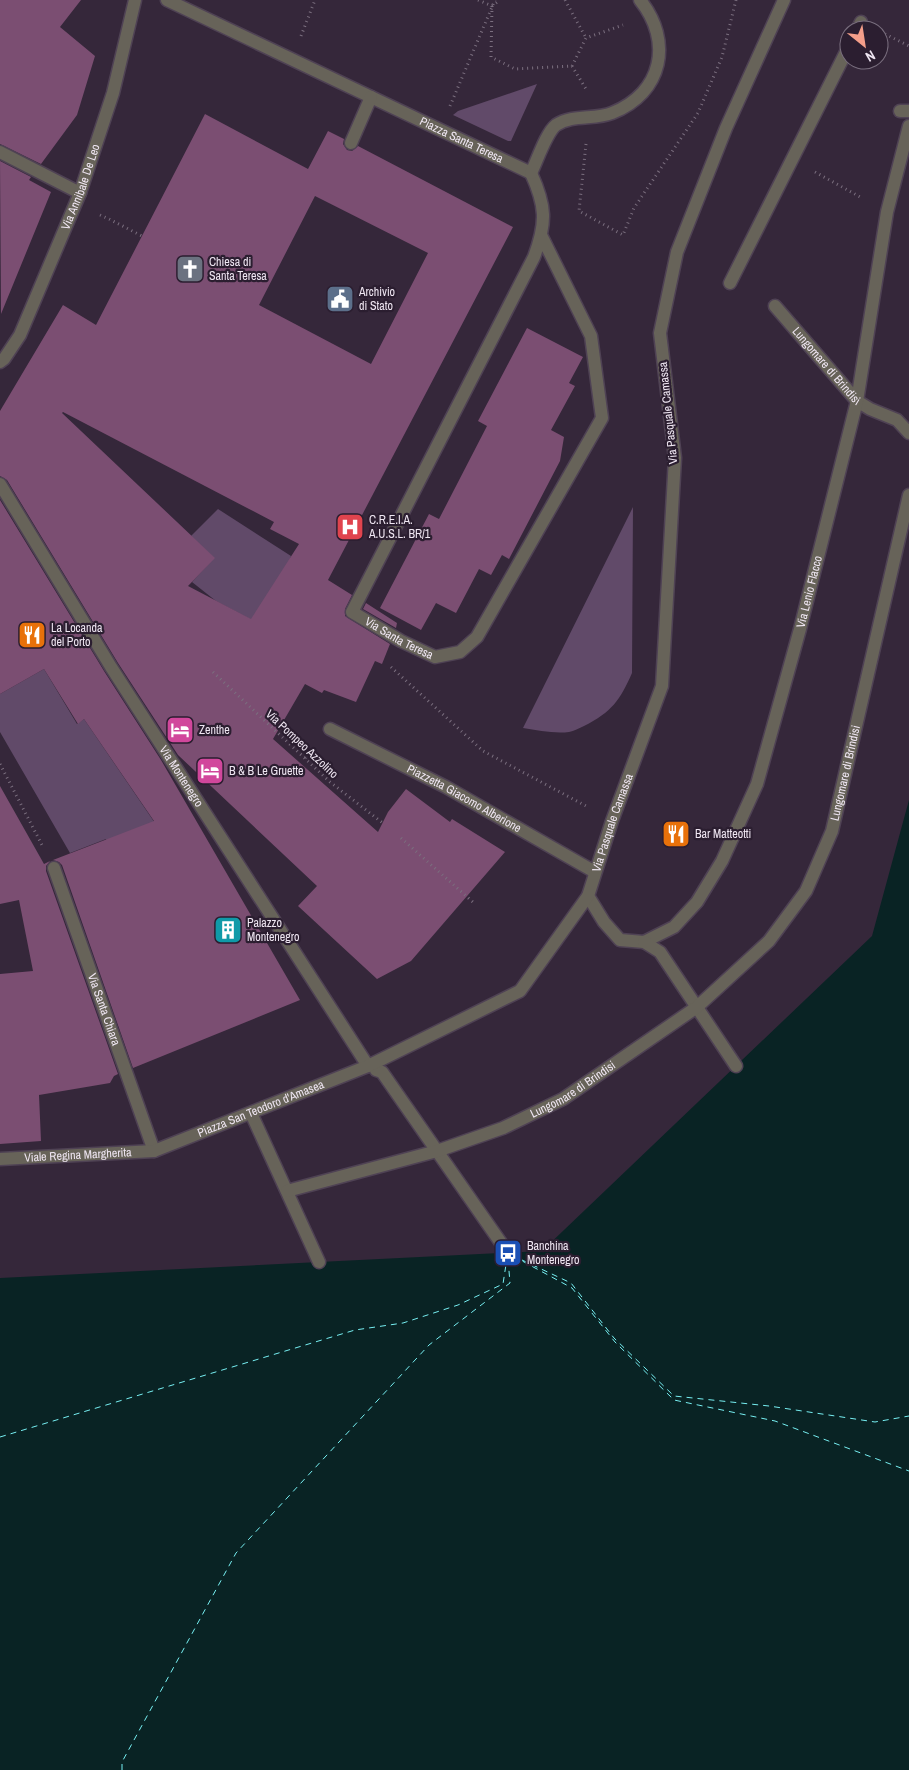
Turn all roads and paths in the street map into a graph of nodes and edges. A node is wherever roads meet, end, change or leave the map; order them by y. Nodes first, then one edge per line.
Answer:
1 (167, 0) edge
2 (315, 0) edge
3 (478, 0) edge
4 (495, 0) edge
5 (500, 0) edge
6 (565, 0) edge
7 (640, 0) edge
8 (736, 0) edge
9 (784, 0) edge
10 (132, 2) edge
11 (492, 6) junction
12 (621, 27) dead end
13 (889, 36) edge
14 (586, 38) junction
15 (909, 46) edge
16 (292, 60) junction
17 (839, 66) edge
18 (372, 97) junction
19 (447, 114) dead end
20 (589, 118) junction
21 (909, 126) edge
22 (351, 143) dead end
23 (0, 152) edge
24 (531, 173) junction
25 (828, 179) dead end
26 (80, 193) junction
27 (887, 212) junction
28 (110, 219) dead end
29 (142, 236) dead end
30 (542, 236) junction
31 (730, 283) dead end
32 (775, 306) dead end
33 (0, 362) edge
34 (857, 401) junction
35 (909, 433) edge
36 (0, 484) edge
37 (909, 495) edge
38 (401, 641) junction
39 (213, 672) dead end
40 (330, 729) dead end
41 (0, 764) edge
42 (612, 821) junction
43 (384, 824) dead end
44 (401, 838) dead end
45 (46, 852) dead end
46 (54, 868) dead end
47 (595, 872) junction
48 (588, 896) junction
49 (474, 903) dead end
50 (644, 942) junction
51 (697, 1007) junction
52 (736, 1066) dead end
53 (372, 1068) junction
54 (251, 1113) junction
55 (154, 1151) junction
56 (437, 1151) junction
57 (0, 1159) edge
58 (287, 1191) junction
59 (508, 1253) dead end
60 (319, 1262) dead end

1 - 16 street, Piazza Santa Teresa
2 - 16 path
3 - 11 path
4 - 11 path
5 - 11 path
6 - 14 path
7 - 20 street
8 - 20 path
9 - 42 street, Via Pasquale Camassa
10 - 26 street, Via Annibale De Leo
11 - 14 path
11 - 19 path
12 - 14 path
13 - 15 path
16 - 18 street, Piazza Santa Teresa
17 - 31 street
18 - 22 street
18 - 24 street, Piazza Santa Teresa
20 - 24 street
21 - 27 street, Via Lenio Flacco
23 - 26 street
24 - 30 street, Via Santa Teresa
25 - 27 path
26 - 33 street, Via Annibale De Leo
27 - 34 street, Via Lenio Flacco
28 - 29 path
30 - 38 street, Via Santa Teresa
30 - 38 street, Via Santa Teresa
32 - 34 street, Lungomare di Brindisi
34 - 35 street, Lungomare di Brindisi
34 - 50 street, Via Lenio Flacco
36 - 53 street, Via Montenegro
37 - 51 street, Lungomare di Brindisi
38 - 42 path
39 - 43 path, Via Pompeo Azzolino
40 - 47 street, Piazzetta Giacomo Alberione
41 - 45 path
42 - 47 street, Via Pasquale Camassa
44 - 49 path
46 - 55 street, Via Santa Chiara
47 - 48 street, Via Pasquale Camassa
48 - 50 street
48 - 53 street, Via Pasquale Camassa
50 - 51 street
51 - 52 street
51 - 56 street, Lungomare di Brindisi
53 - 54 street, Piazza San Teodoro d'Amasea
53 - 56 street
54 - 55 street, Piazza San Teodoro d'Amasea
54 - 58 street
55 - 57 street, Viale Regina Margherita
56 - 58 street, Lungomare di Brindisi
56 - 59 street
58 - 60 street

